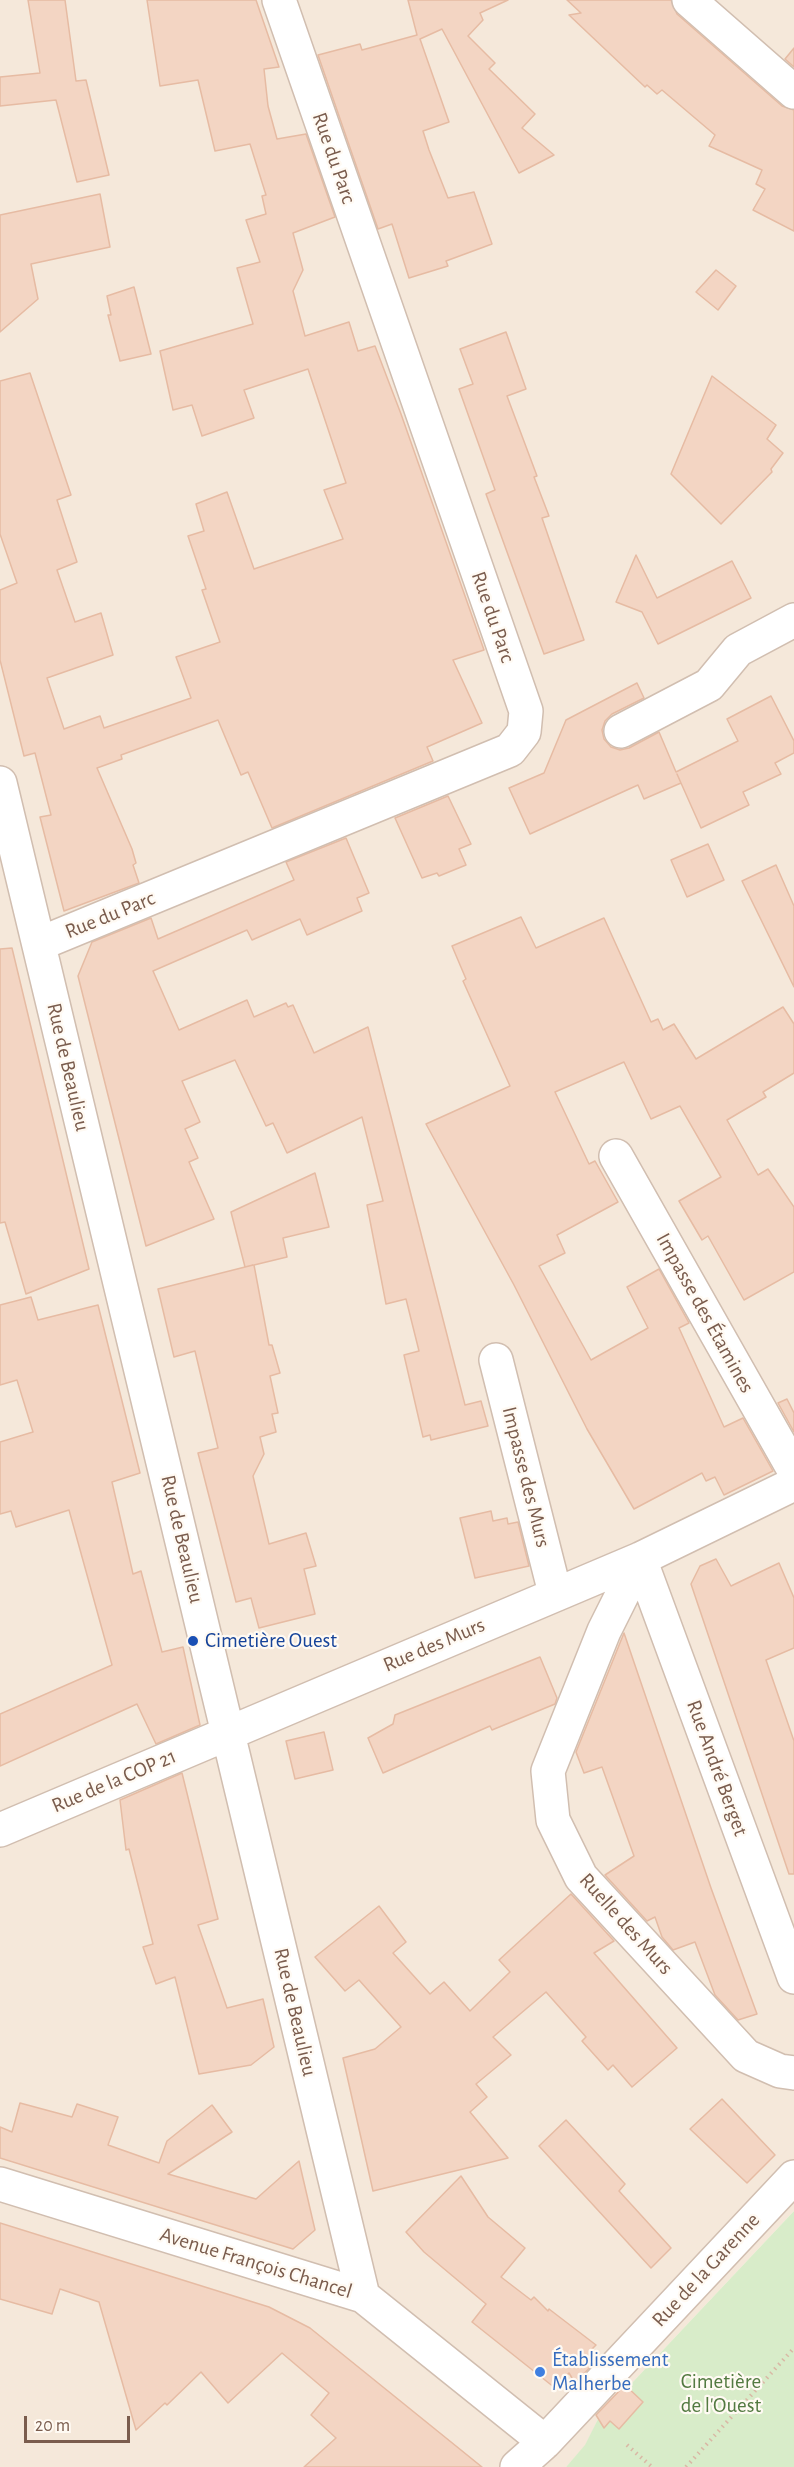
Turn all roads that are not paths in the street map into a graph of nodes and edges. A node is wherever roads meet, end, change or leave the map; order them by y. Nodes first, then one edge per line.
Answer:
1 (279, 0) edge
2 (689, 0) edge
3 (794, 92) edge
4 (794, 620) edge
5 (621, 732) dead end
6 (0, 783) edge
7 (39, 944) junction
8 (616, 1156) dead end
9 (496, 1360) dead end
10 (794, 1470) edge
11 (794, 1484) edge
12 (640, 1559) junction
13 (555, 1593) junction
14 (228, 1732) junction
15 (0, 1830) edge
16 (794, 1977) edge
17 (794, 2073) edge
18 (794, 2177) edge
19 (0, 2184) edge
20 (363, 2296) junction
21 (545, 2442) junction
22 (517, 2467) edge

1 - 7 street, Rue du Parc
2 - 3 street
4 - 5 street
6 - 7 street, Rue de Beaulieu
7 - 14 street, Rue de Beaulieu
8 - 10 street, Impasse des Étamines
9 - 13 street, Impasse des Murs
11 - 12 street, Rue des Murs
12 - 13 street, Rue des Murs
12 - 16 street, Rue André Berget
12 - 17 street, Ruelle des Murs
13 - 14 street, Rue des Murs
14 - 15 street, Rue de la COP 21
14 - 20 street, Rue de Beaulieu
18 - 21 street, Rue de la Garenne
19 - 20 street, Avenue François Chancel
20 - 21 street, Avenue François Chancel
21 - 22 street, Rue de la Garenne

